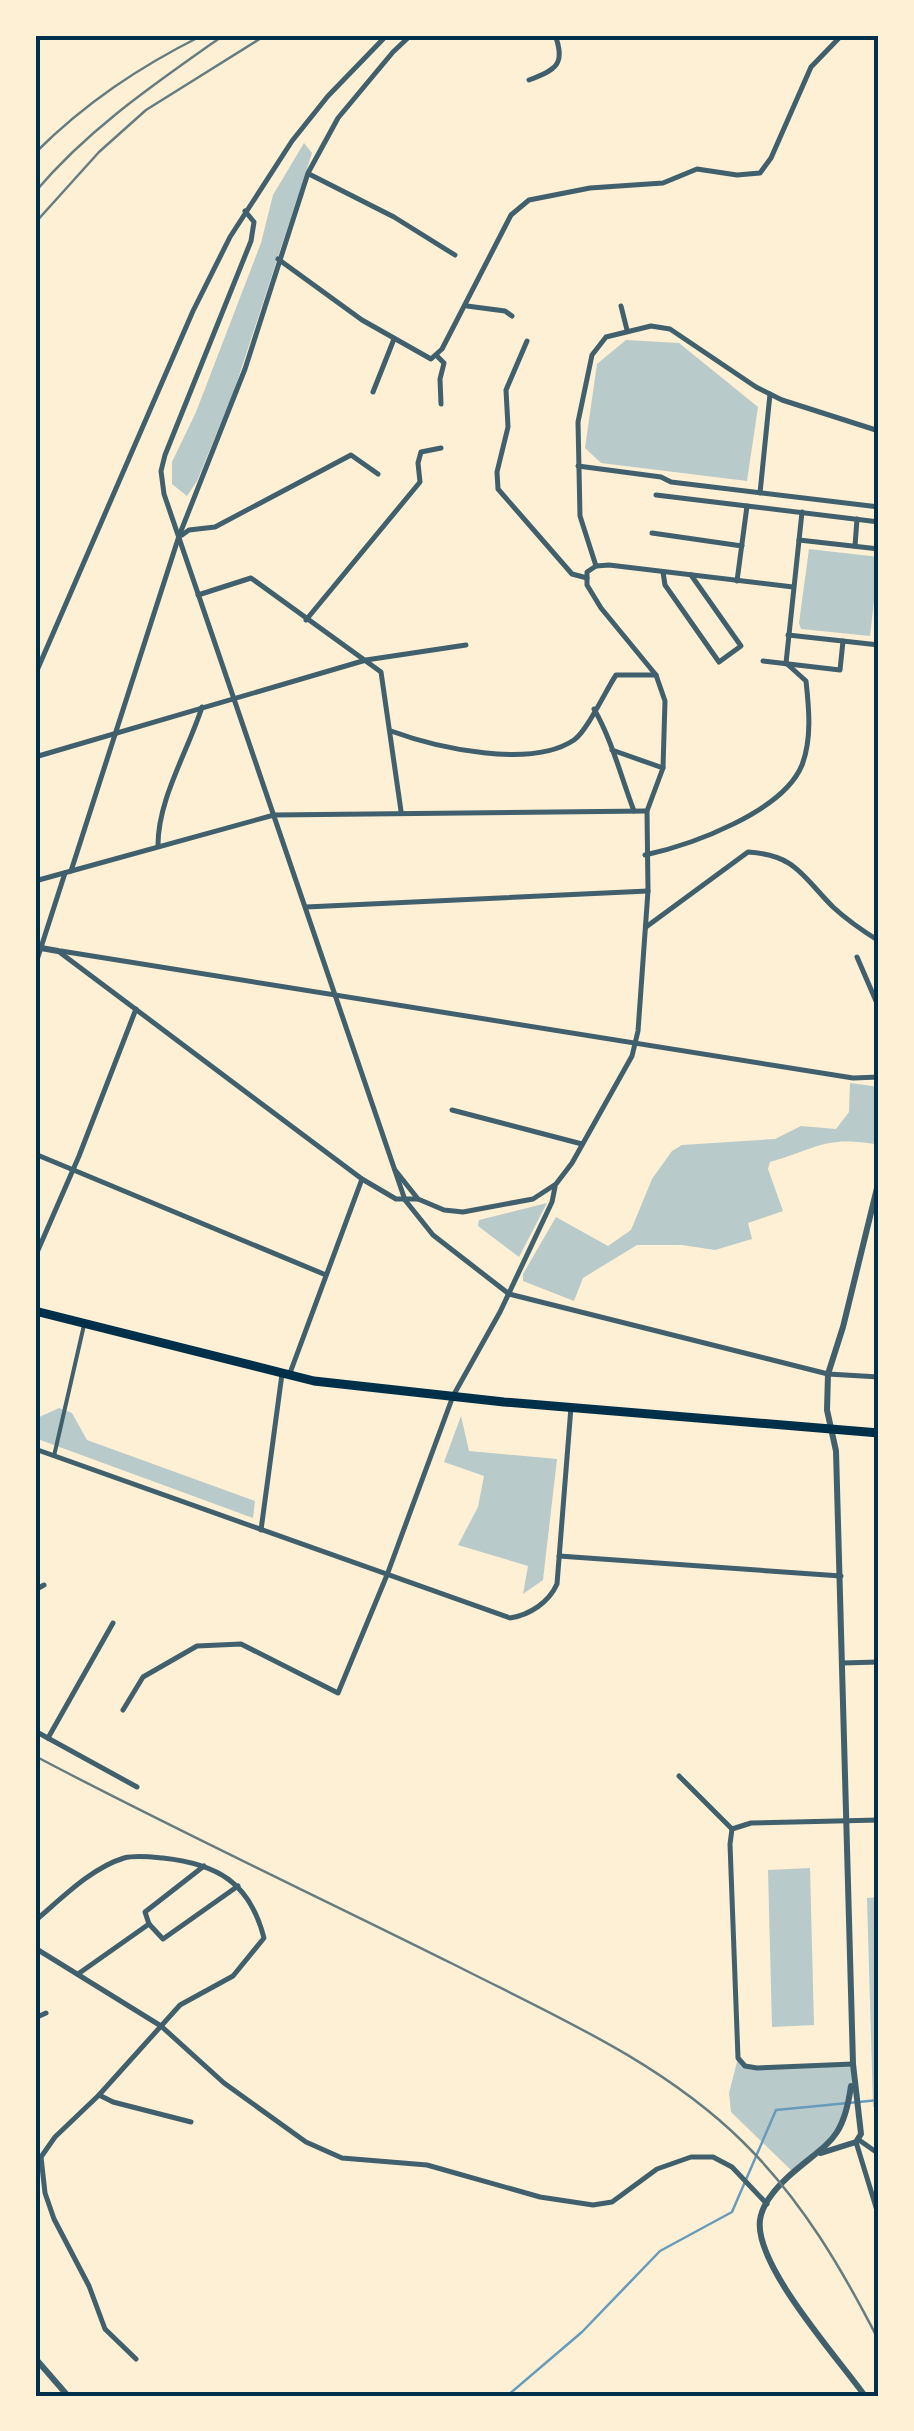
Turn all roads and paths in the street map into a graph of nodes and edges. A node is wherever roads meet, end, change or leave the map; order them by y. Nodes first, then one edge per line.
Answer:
1 (387, 35) edge
2 (411, 35) edge
3 (555, 35) edge
4 (842, 35) edge
5 (529, 80) dead end
6 (308, 173) junction
7 (245, 210) junction
8 (455, 255) dead end
9 (278, 259) junction
10 (466, 306) junction
11 (621, 306) dead end
12 (512, 316) dead end
13 (627, 330) junction
14 (394, 338) junction
15 (527, 341) dead end
16 (433, 357) junction
17 (373, 392) dead end
18 (770, 394) junction
19 (441, 404) dead end
20 (879, 431) edge
21 (441, 448) dead end
22 (578, 466) junction
23 (378, 474) dead end
24 (760, 493) junction
25 (656, 495) dead end
26 (780, 496) junction
27 (747, 506) junction
28 (879, 507) edge
29 (778, 510) junction
30 (802, 512) junction
31 (858, 519) junction
32 (879, 522) edge
33 (652, 533) dead end
34 (179, 536) junction
35 (799, 540) junction
36 (742, 546) junction
37 (855, 546) junction
38 (879, 549) edge
39 (596, 566) junction
40 (664, 572) junction
41 (691, 576) junction
42 (587, 578) junction
43 (737, 581) junction
44 (793, 587) junction
45 (198, 595) junction
46 (306, 620) junction
47 (788, 635) junction
48 (843, 641) junction
49 (466, 645) dead end
50 (879, 645) edge
51 (366, 660) junction
52 (763, 661) dead end
53 (786, 664) junction
54 (35, 676) edge
55 (656, 676) junction
56 (233, 698) junction
57 (202, 706) junction
58 (594, 709) junction
59 (390, 731) junction
60 (117, 732) junction
61 (612, 750) junction
62 (35, 757) edge
63 (663, 768) junction
64 (647, 810) junction
65 (634, 811) junction
66 (402, 813) junction
67 (274, 815) junction
68 (158, 846) junction
69 (645, 856) junction
70 (68, 872) junction
71 (35, 881) edge
72 (648, 891) junction
73 (306, 908) junction
74 (646, 927) junction
75 (879, 941) edge
76 (38, 947) edge
77 (58, 951) junction
78 (88, 954) junction
79 (857, 956) dead end
80 (35, 966) edge
81 (82, 969) junction
82 (334, 993) junction
83 (879, 1008) edge
84 (136, 1009) junction
85 (635, 1043) junction
86 (879, 1077) edge
87 (452, 1110) dead end
88 (582, 1144) junction
89 (35, 1154) edge
90 (391, 1165) junction
91 (73, 1172) junction
92 (362, 1179) junction
93 (879, 1180) edge
94 (556, 1184) junction
95 (406, 1200) junction
96 (418, 1200) junction
97 (35, 1258) edge
98 (326, 1275) junction
99 (508, 1294) junction
100 (35, 1312) edge
101 (84, 1326) junction
102 (828, 1374) junction
103 (285, 1375) junction
104 (879, 1377) edge
105 (453, 1396) junction
106 (571, 1407) junction
107 (832, 1430) junction
108 (879, 1433) edge
109 (35, 1450) edge
110 (54, 1456) junction
111 (260, 1530) junction
112 (560, 1556) junction
113 (387, 1575) junction
114 (841, 1576) junction
115 (44, 1586) dead end
116 (35, 1590) edge
117 (112, 1623) dead end
118 (879, 1662) edge
119 (842, 1663) junction
120 (123, 1710) dead end
121 (35, 1731) edge
122 (48, 1738) junction
123 (679, 1776) dead end
124 (137, 1787) dead end
125 (879, 1820) edge
126 (845, 1823) junction
127 (732, 1829) junction
128 (204, 1866) junction
129 (238, 1886) junction
130 (35, 1920) edge
131 (148, 1924) junction
132 (35, 1948) edge
133 (78, 1974) junction
134 (46, 2013) dead end
135 (35, 2018) edge
136 (162, 2026) junction
137 (853, 2064) junction
138 (99, 2095) junction
139 (191, 2122) dead end
140 (843, 2123) junction
141 (858, 2125) junction
142 (837, 2134) junction
143 (857, 2141) junction
144 (845, 2144) junction
145 (821, 2153) junction
146 (879, 2154) edge
147 (766, 2204) junction
148 (879, 2217) edge
149 (35, 2358) edge
150 (136, 2359) dead end
151 (68, 2396) edge
152 (866, 2396) edge

1 - 7 street
2 - 6 street
3 - 5 street
4 - 10 street
6 - 8 street
6 - 9 street
7 - 34 street
7 - 54 street
9 - 14 street
9 - 34 street
10 - 12 street
10 - 16 street
11 - 13 street
13 - 18 street
13 - 22 street
14 - 16 street
14 - 17 street
15 - 42 street
16 - 19 street
18 - 20 street
18 - 24 street
21 - 46 street
22 - 24 street
22 - 39 street
23 - 34 street
24 - 26 street
25 - 27 street
26 - 28 street
26 - 29 street
27 - 29 street
27 - 36 street
29 - 30 street
30 - 31 street
30 - 35 street
31 - 32 street
31 - 37 street
33 - 36 street
34 - 45 street
34 - 60 street
35 - 37 street
35 - 44 street
36 - 43 street
37 - 38 street
39 - 40 street
39 - 42 street
40 - 41 street
40 - 41 street
41 - 43 street
42 - 55 street
43 - 44 street
44 - 47 street
45 - 46 street
45 - 56 street
46 - 51 street
47 - 48 street
47 - 53 street
48 - 50 street
48 - 53 street
49 - 51 street
51 - 56 street
51 - 59 street
52 - 53 street
53 - 69 street
55 - 58 street
55 - 63 street
56 - 57 street
56 - 67 street
57 - 60 street
57 - 68 street
58 - 59 street
58 - 61 street
59 - 66 street
60 - 62 street
60 - 70 street
61 - 63 street
61 - 65 street
63 - 64 street
64 - 65 street
64 - 69 street
65 - 66 street
66 - 67 street
67 - 68 street
67 - 73 street
68 - 70 street
69 - 72 street
70 - 71 street
70 - 76 street
72 - 73 street
72 - 74 street
73 - 82 street
74 - 75 street
74 - 85 street
76 - 77 street
76 - 80 street
77 - 78 street
77 - 81 street
78 - 81 street
78 - 82 street
79 - 83 street
81 - 84 street
82 - 85 street
82 - 90 street
84 - 91 street
84 - 92 street
85 - 86 street
85 - 88 street
87 - 88 street
88 - 94 street
89 - 91 street
90 - 95 street
90 - 96 street
91 - 97 street
91 - 98 street
92 - 95 street
92 - 98 street
93 - 102 street
94 - 96 street
94 - 99 street
95 - 96 street
95 - 99 street
98 - 103 street
99 - 102 street
99 - 105 street
100 - 101 highway
101 - 103 highway
101 - 110 street
102 - 104 street
102 - 107 street
103 - 105 highway
103 - 111 street
105 - 106 highway
105 - 113 street
106 - 107 highway
106 - 112 street
107 - 108 highway
107 - 114 street
109 - 110 street
110 - 111 street
111 - 113 street
112 - 113 street
112 - 114 street
113 - 120 street
114 - 119 street
115 - 116 street
117 - 122 street
118 - 119 street
119 - 126 street
121 - 122 street
122 - 124 street
123 - 127 street
125 - 126 street
126 - 127 street
126 - 137 street
127 - 137 street
128 - 129 street
128 - 130 street
128 - 131 street
129 - 131 street
129 - 136 street
131 - 133 street
132 - 133 street
133 - 136 street
134 - 135 street
136 - 138 street
136 - 147 street
137 - 140 street
137 - 141 street
138 - 139 street
138 - 150 street
140 - 141 street
140 - 142 street
141 - 143 street
142 - 144 street
142 - 145 street
143 - 144 street
143 - 146 street
143 - 148 street
144 - 145 street
145 - 147 street
147 - 152 street
149 - 151 street

